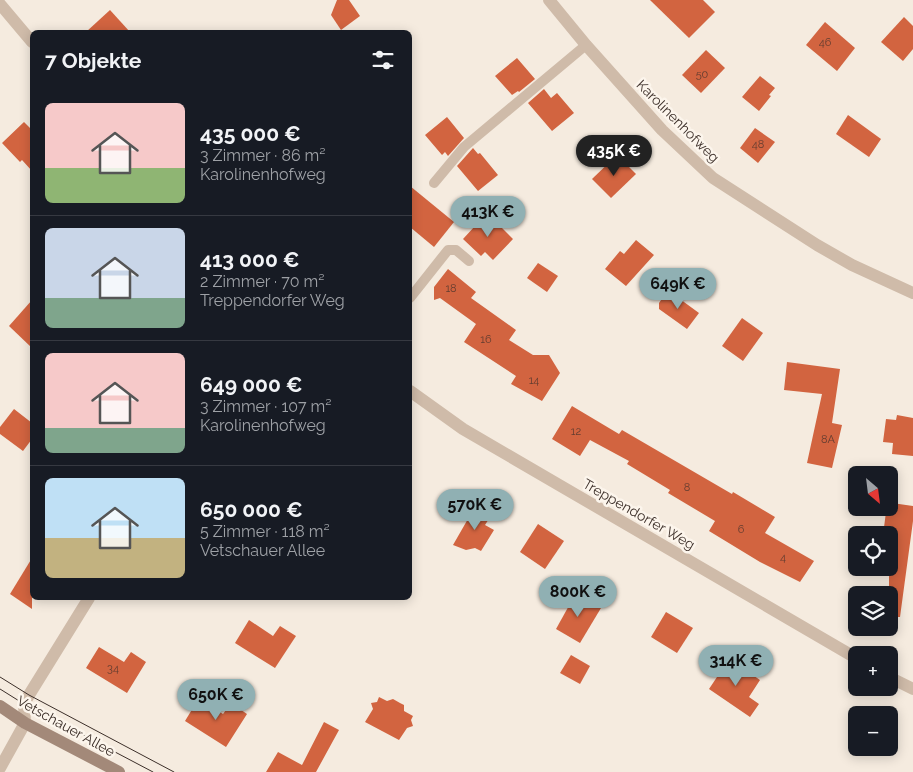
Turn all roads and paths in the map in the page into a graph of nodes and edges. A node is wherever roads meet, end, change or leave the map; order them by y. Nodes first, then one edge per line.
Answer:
1 (549, 0) edge
2 (0, 4) edge
3 (30, 40) edge
4 (586, 45) junction
5 (434, 183) dead end
6 (469, 261) dead end
7 (913, 294) edge
8 (412, 295) edge
9 (412, 392) edge
10 (88, 600) edge
11 (848, 653) edge
12 (898, 682) edge
13 (913, 689) edge
14 (0, 706) edge
15 (25, 723) junction
16 (0, 768) edge
17 (119, 772) edge

1 - 4 street, Karolinenhofweg
2 - 3 street
4 - 5 lane
4 - 7 street, Karolinenhofweg
6 - 8 lane
9 - 11 street, Treppendorfer Weg
10 - 15 street
12 - 13 street
14 - 15 street, Vetschauer Allee
15 - 16 street
15 - 17 street, Vetschauer Allee

